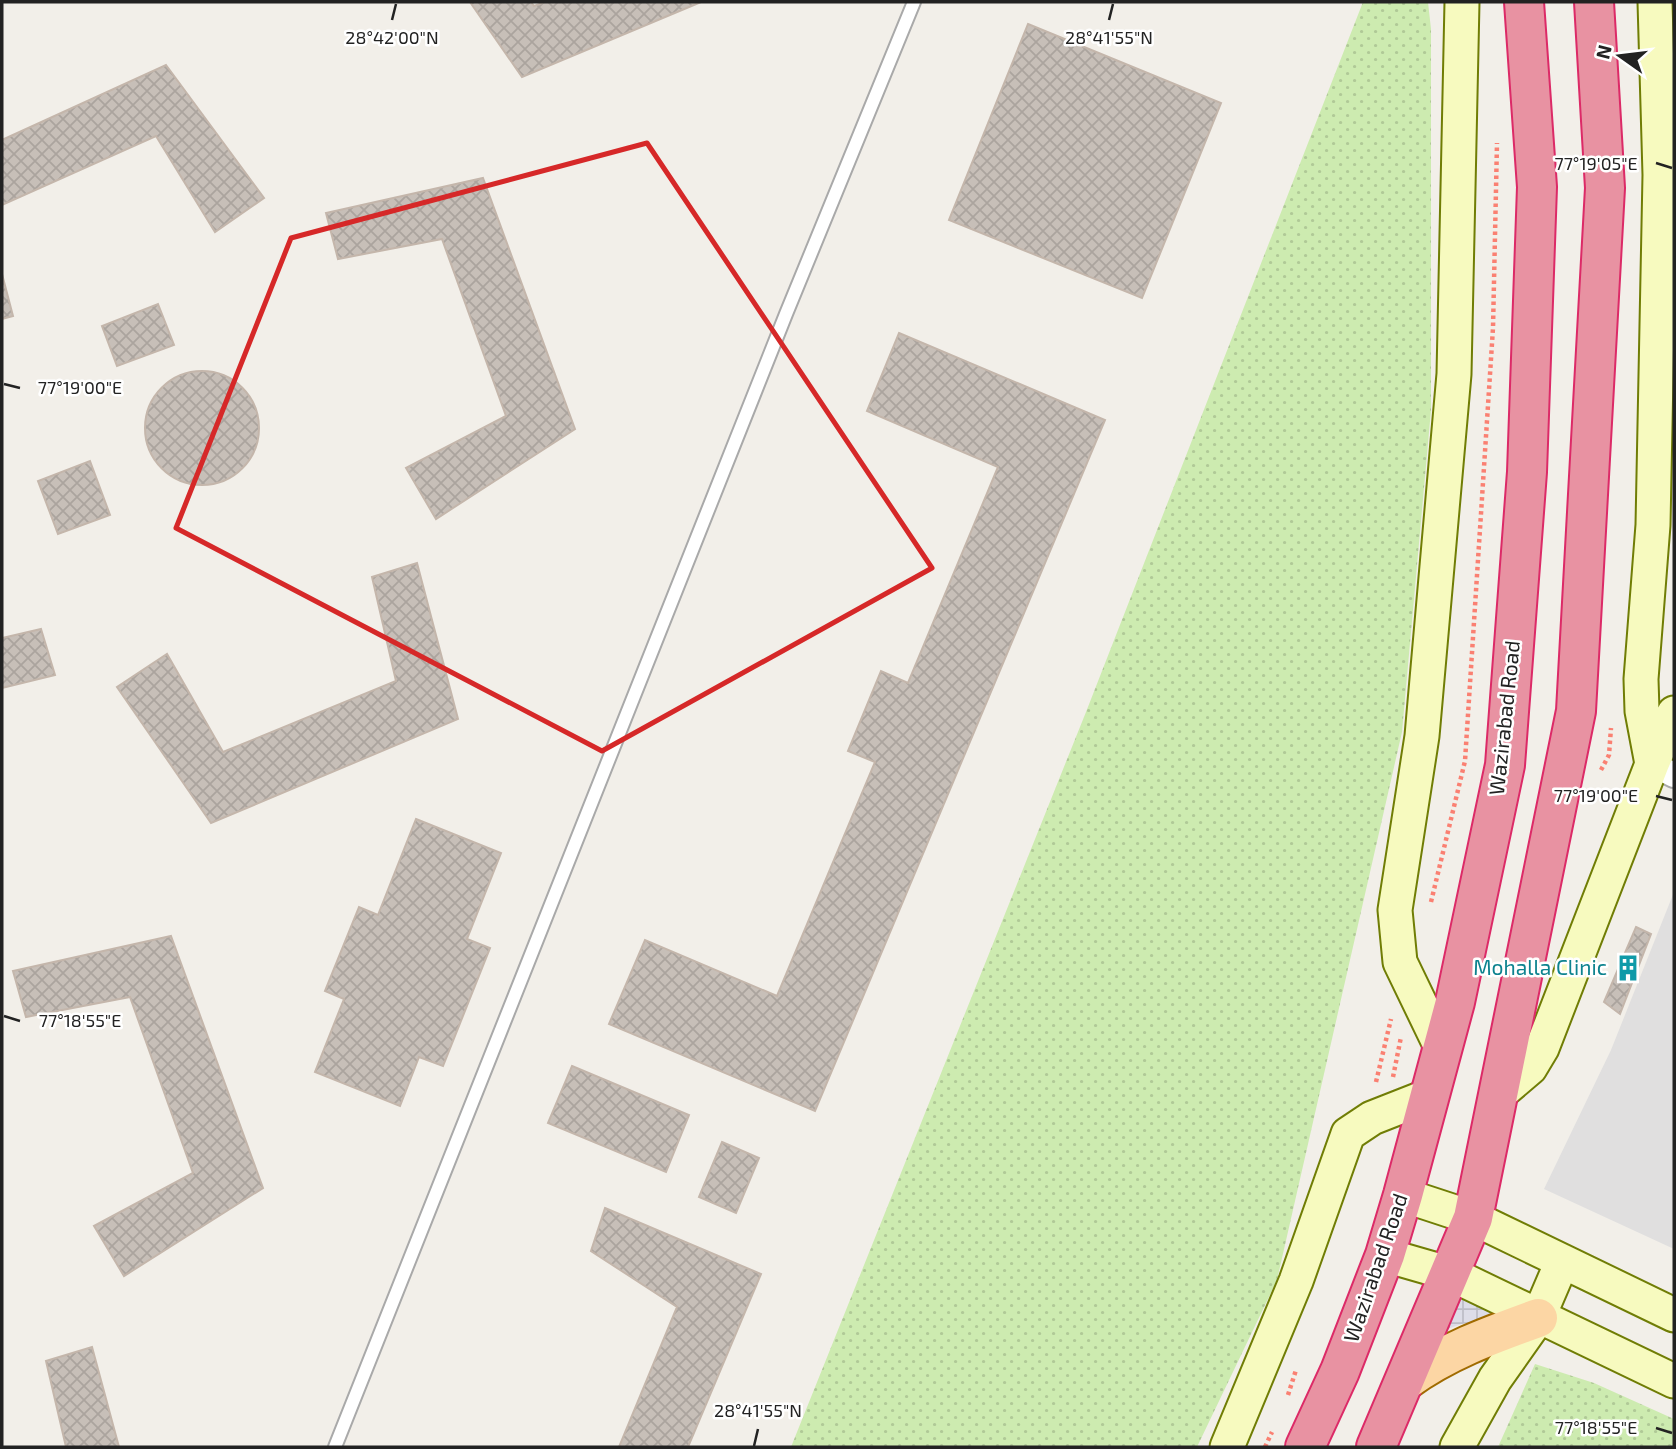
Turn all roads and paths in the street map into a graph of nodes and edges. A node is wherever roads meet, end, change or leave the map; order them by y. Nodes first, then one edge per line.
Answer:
1 (914, 2) edge
2 (1462, 2) edge
3 (1524, 2) edge
4 (1594, 2) edge
5 (1655, 2) edge
6 (1674, 713) edge
7 (1663, 769) edge
8 (1442, 1049) junction
9 (1428, 1096) junction
10 (1497, 1096) junction
11 (1403, 1195) junction
12 (1473, 1218) junction
13 (1385, 1255) junction
14 (1562, 1262) junction
15 (1451, 1274) junction
16 (1674, 1315) edge
17 (1538, 1318) junction
18 (1405, 1381) junction
19 (1674, 1381) edge
20 (335, 1447) edge
21 (1227, 1447) edge
22 (1305, 1447) edge
23 (1376, 1447) edge
24 (1457, 1447) edge

1 - 20 lane
2 - 8 street
3 - 8 highway, Wazirabad Road
4 - 10 highway
5 - 7 street
6 - 7 street
7 - 10 street
8 - 9 highway, Wazirabad Road
9 - 11 highway, Wazirabad Road
9 - 21 street
10 - 12 highway
11 - 12 street
11 - 13 highway, Wazirabad Road
12 - 14 street
12 - 15 highway
13 - 15 street
13 - 22 highway, Wazirabad Road
14 - 16 street
14 - 17 street
15 - 17 street
15 - 18 highway
17 - 18 main road
17 - 19 street
17 - 24 street
18 - 23 highway

